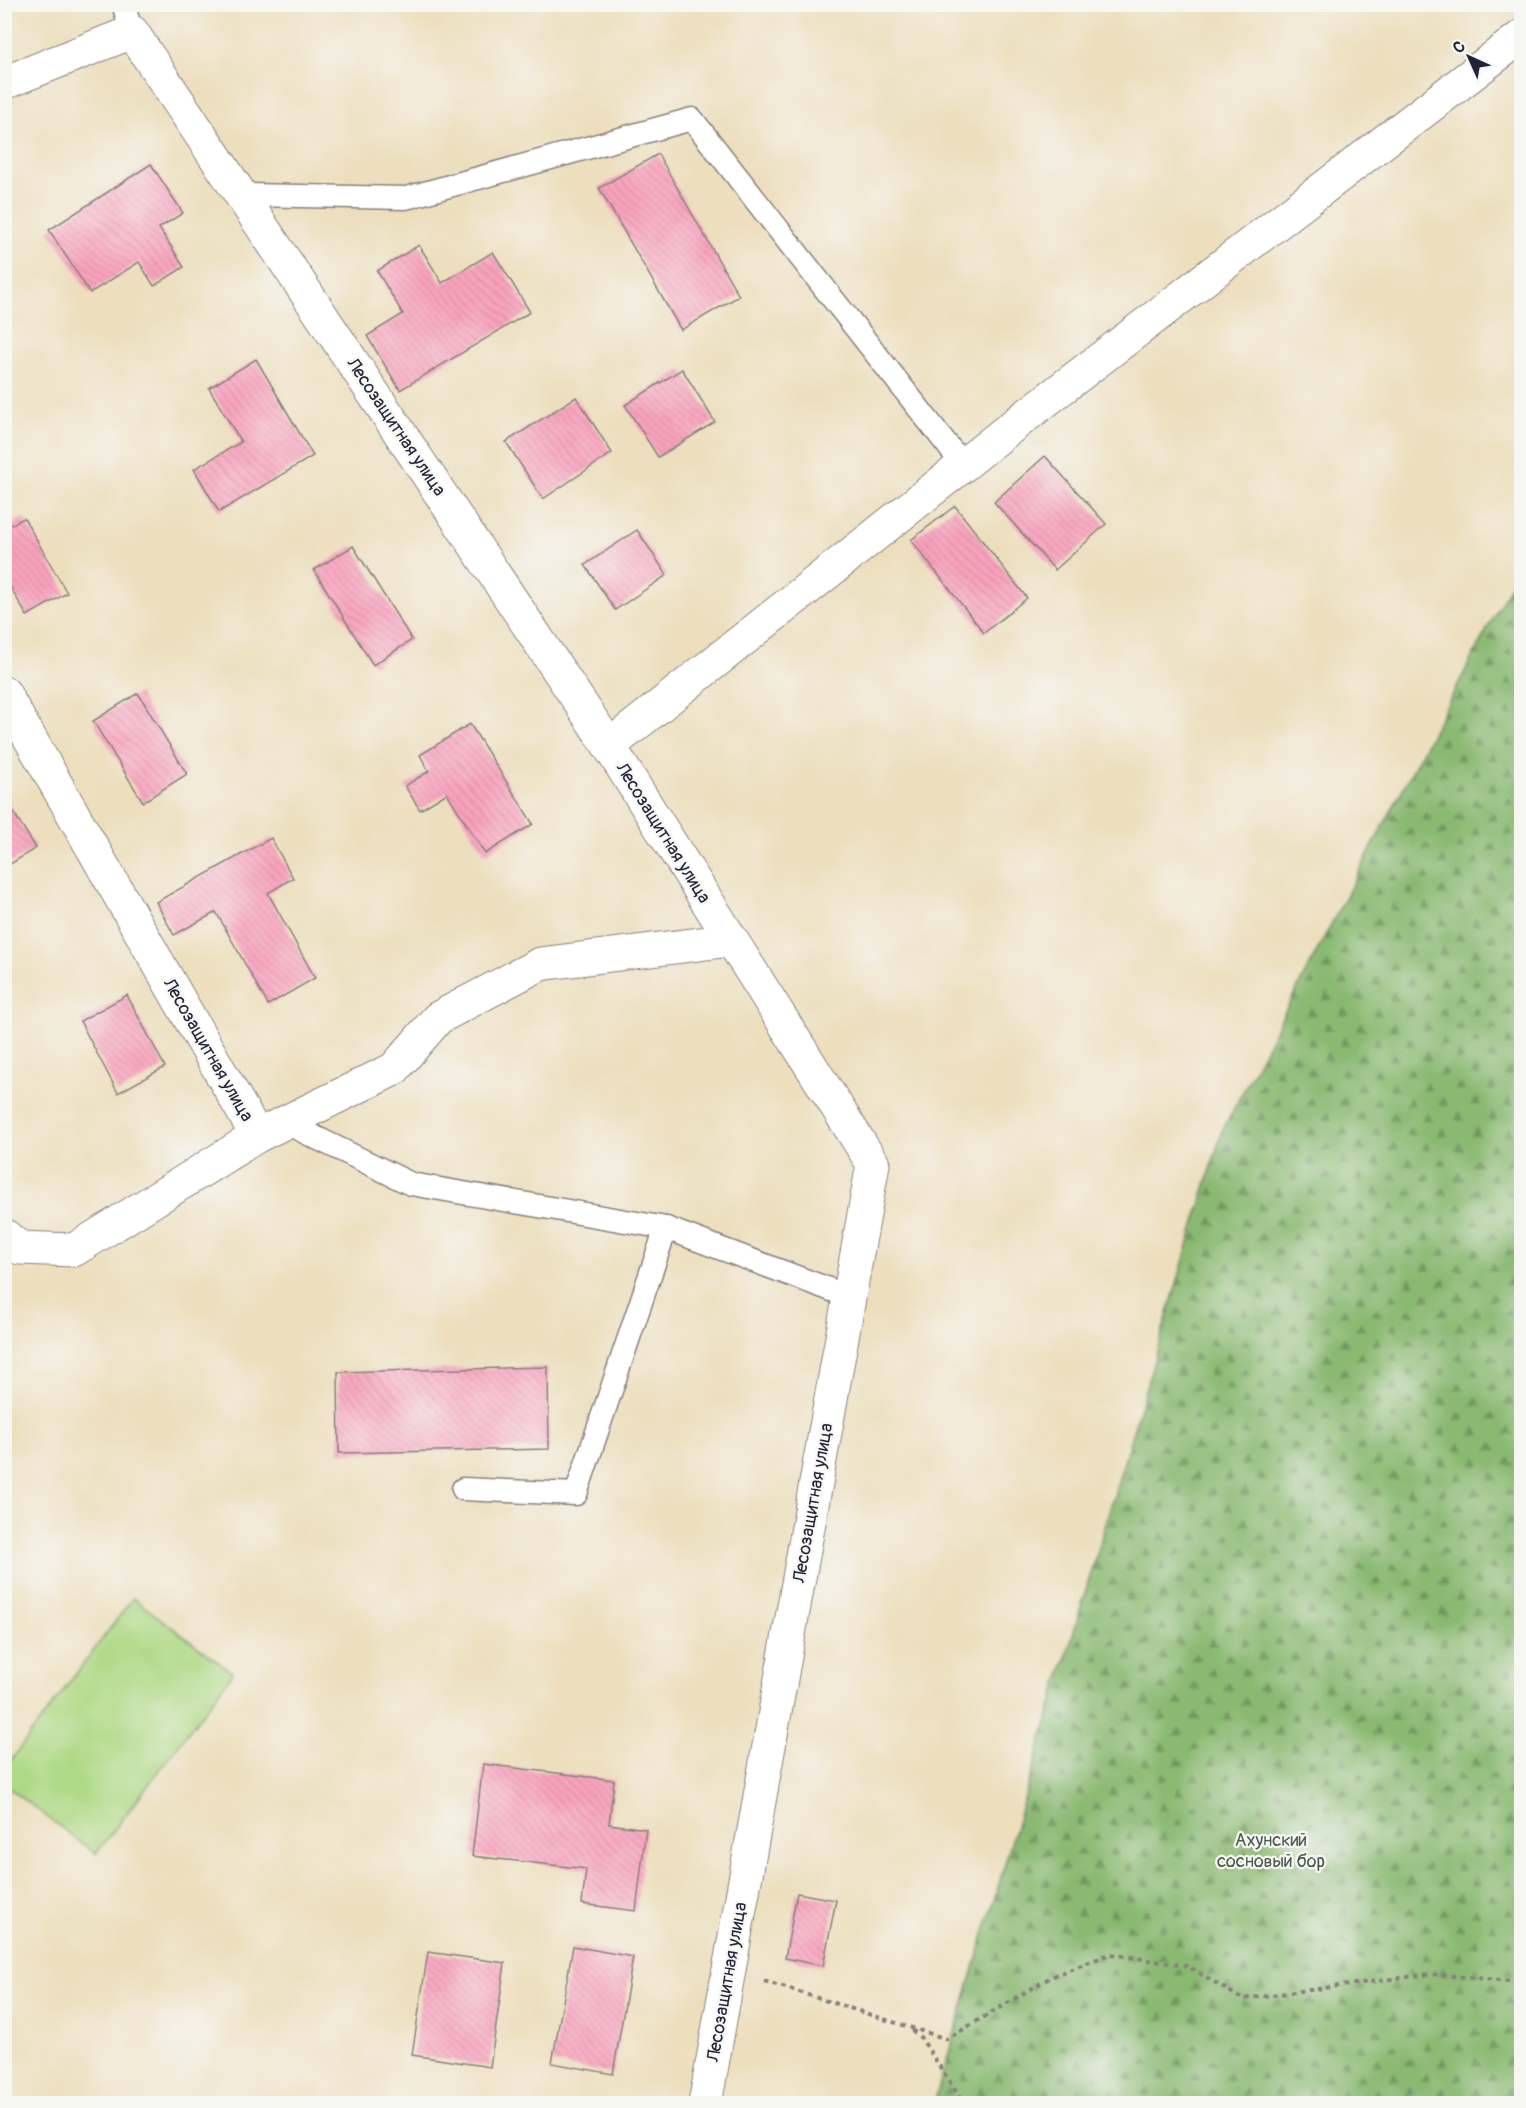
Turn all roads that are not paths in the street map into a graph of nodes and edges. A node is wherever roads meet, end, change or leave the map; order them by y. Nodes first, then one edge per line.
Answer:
1 (128, 18) edge
2 (1521, 36) edge
3 (4, 83) edge
4 (242, 195) junction
5 (963, 465) junction
6 (4, 693) edge
7 (609, 746) junction
8 (731, 940) junction
9 (272, 1129) junction
10 (666, 1228) junction
11 (4, 1235) edge
12 (850, 1297) junction
13 (463, 1489) dead end
14 (705, 2103) edge

1 - 3 street, Лесозащитная улица
1 - 4 street, Лесозащитная улица
2 - 5 street
4 - 5 lane
4 - 7 street, Лесозащитная улица
5 - 7 street
6 - 9 street, Лесозащитная улица
7 - 8 street, Лесозащитная улица
8 - 9 street
8 - 12 street, Лесозащитная улица
9 - 10 lane
9 - 11 street
10 - 12 lane
10 - 13 lane
12 - 14 street, Лесозащитная улица

